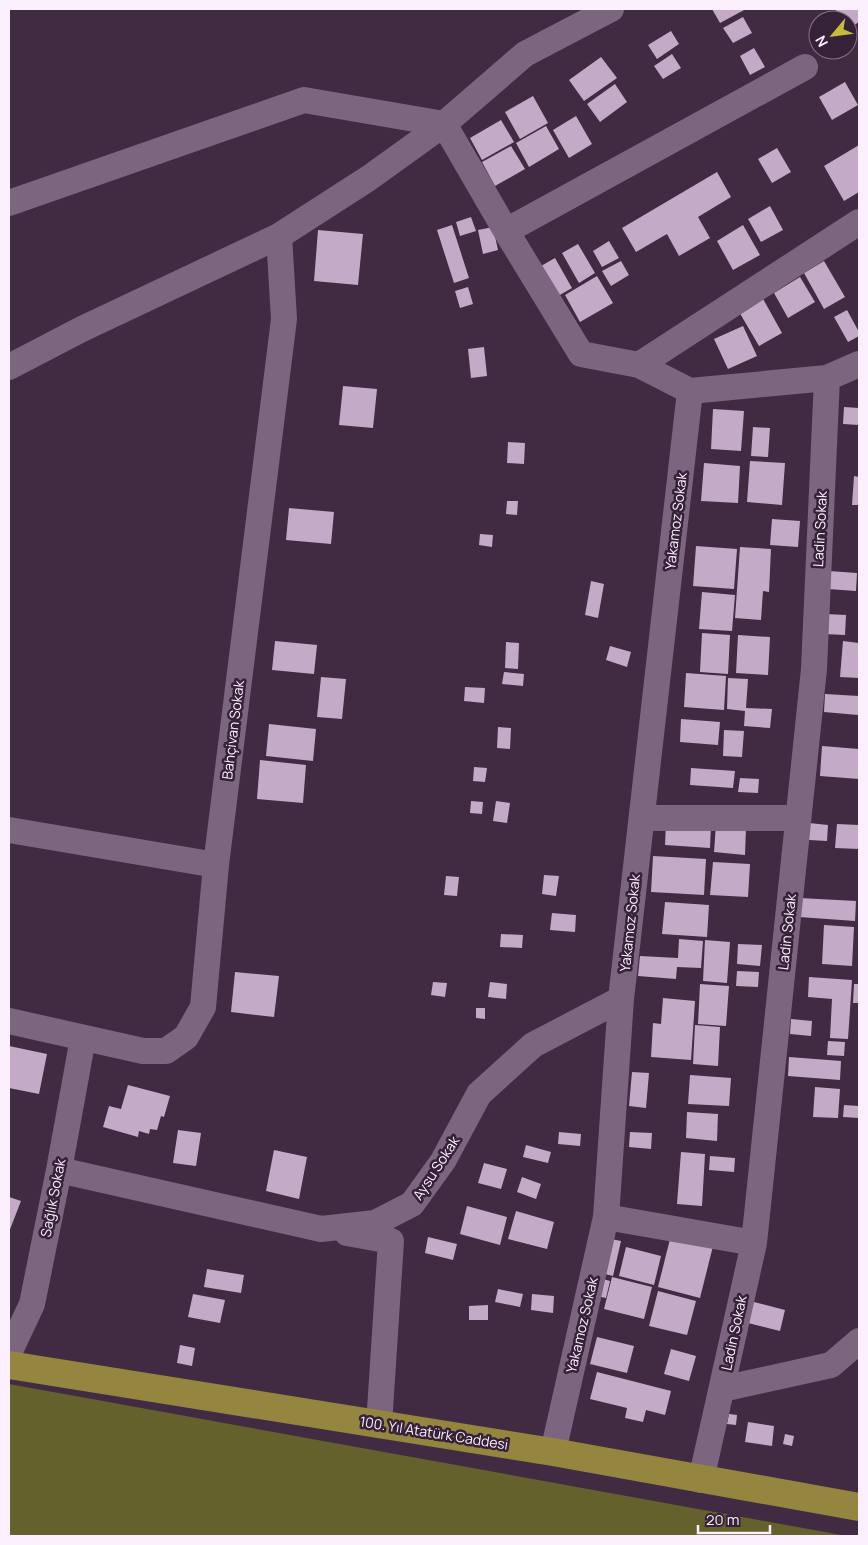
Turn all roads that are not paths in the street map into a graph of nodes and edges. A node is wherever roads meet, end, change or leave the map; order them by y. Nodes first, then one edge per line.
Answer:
1 (611, 9) edge
2 (805, 67) dead end
3 (444, 124) junction
4 (9, 203) edge
5 (859, 222) edge
6 (506, 231) junction
7 (279, 236) junction
8 (859, 364) edge
9 (639, 365) junction
10 (9, 367) edge
11 (827, 378) junction
12 (690, 391) junction
13 (642, 818) junction
14 (798, 818) junction
15 (9, 830) edge
16 (216, 865) junction
17 (621, 999) junction
18 (9, 1021) edge
19 (82, 1038) junction
20 (59, 1170) junction
21 (606, 1217) junction
22 (321, 1229) junction
23 (754, 1243) junction
24 (859, 1341) edge
25 (9, 1353) edge
26 (9, 1365) edge
27 (722, 1389) junction
28 (378, 1424) junction
29 (553, 1452) junction
30 (701, 1480) junction
31 (859, 1507) edge

1 - 3 street
2 - 6 street
3 - 4 street
3 - 6 street
3 - 7 street
5 - 9 street
6 - 9 street
7 - 10 street
7 - 16 street, Bahçivan Sokak
8 - 11 street
9 - 12 street
11 - 12 street
11 - 14 street, Ladin Sokak
12 - 13 street, Yakamoz Sokak
13 - 14 street
13 - 17 street, Yakamoz Sokak
14 - 23 street, Ladin Sokak
15 - 16 street
16 - 19 street, Bahçivan Sokak
17 - 21 street, Yakamoz Sokak
17 - 22 street, Aysu Sokak
18 - 19 street, Bahçivan Sokak
19 - 20 street, Sağlık Sokak
20 - 22 street, Aysu Sokak
20 - 25 street, Sağlık Sokak
21 - 23 street
21 - 29 street, Yakamoz Sokak
22 - 28 street
23 - 27 street, Ladin Sokak
24 - 27 street
26 - 28 main road, 100. Yıl Atatürk Caddesi
27 - 30 street, Ladin Sokak
28 - 29 main road, 100. Yıl Atatürk Caddesi
29 - 30 main road, 100. Yıl Atatürk Caddesi
30 - 31 main road, 100. Yıl Atatürk Caddesi

